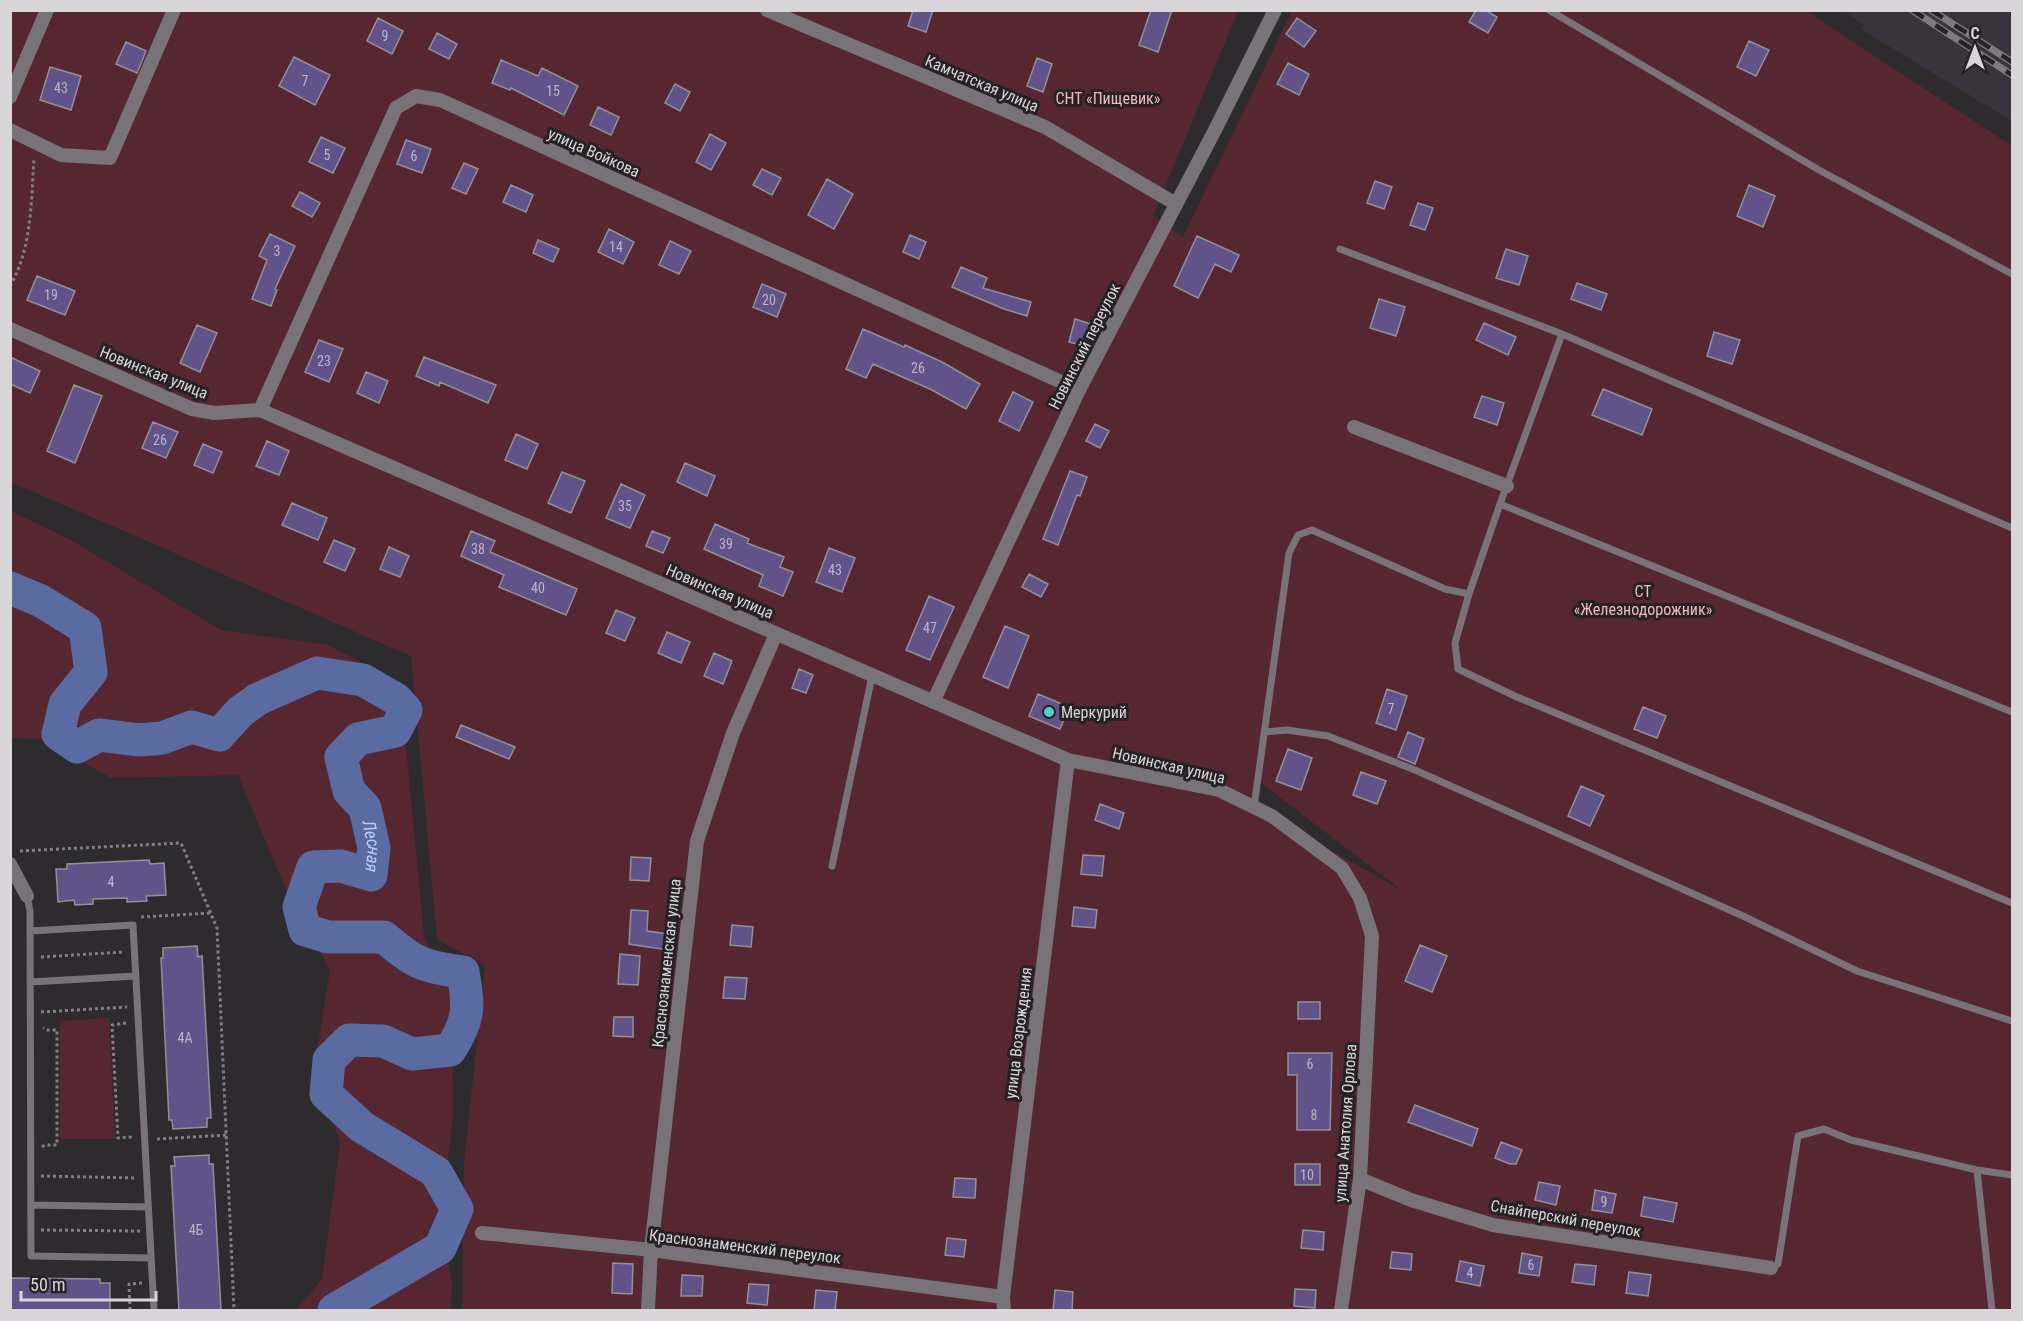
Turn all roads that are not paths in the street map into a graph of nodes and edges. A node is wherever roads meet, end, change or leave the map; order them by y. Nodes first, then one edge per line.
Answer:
1 (47, 10) edge
2 (174, 10) edge
3 (767, 10) edge
4 (1275, 10) edge
5 (1549, 10) edge
6 (10, 97) edge
7 (10, 130) edge
8 (1176, 204) junction
9 (1340, 249) dead end
10 (2013, 274) edge
11 (10, 329) edge
12 (1562, 334) junction
13 (1078, 390) junction
14 (260, 410) junction
15 (1354, 427) dead end
16 (1507, 486) junction
17 (1500, 504) junction
18 (2013, 528) edge
19 (1469, 594) junction
20 (776, 634) junction
21 (872, 676) junction
22 (933, 702) junction
23 (2013, 712) edge
24 (1264, 732) junction
25 (1068, 760) junction
26 (1254, 807) junction
27 (13, 858) edge
28 (832, 866) dead end
29 (27, 896) joint
30 (2013, 903) edge
31 (30, 931) junction
32 (1372, 936) joint
33 (136, 976) junction
34 (30, 982) junction
35 (2013, 1021) edge
36 (1977, 1170) junction
37 (2013, 1175) edge
38 (1360, 1179) junction
39 (31, 1205) junction
40 (148, 1208) junction
41 (482, 1233) dead end
42 (651, 1250) junction
43 (151, 1258) junction
44 (1771, 1268) joint
45 (1004, 1304) edge
46 (154, 1311) edge
47 (648, 1311) edge
48 (1341, 1311) edge
49 (1992, 1311) edge

1 - 6 street
2 - 7 street
3 - 8 street, Камчатская улица
4 - 8 street, Новинский переулок
5 - 10 lane
8 - 13 street, Новинский переулок
9 - 12 lane
11 - 14 street, Новинская улица
12 - 16 lane
12 - 18 lane
13 - 14 street, улица Войкова
13 - 22 street, Новинский переулок
14 - 20 street, Новинская улица
15 - 16 street
16 - 17 lane
17 - 19 lane
17 - 23 lane
19 - 24 lane
19 - 30 lane
20 - 21 street, Новинская улица
20 - 42 street, Краснознаменская улица
21 - 22 street, Новинская улица
21 - 28 lane
22 - 25 street, Новинская улица
24 - 26 lane
24 - 35 lane
25 - 26 street, Новинская улица
25 - 45 street, улица Возрождения
26 - 32 street, Новинская улица
27 - 29 street
29 - 31 lane
31 - 33 lane
31 - 34 lane
32 - 38 street, улица Анатолия Орлова
33 - 34 lane
33 - 40 lane
34 - 39 lane
36 - 37 lane
36 - 44 lane
36 - 49 lane
38 - 44 street, Снайперский переулок
38 - 48 street, улица Анатолия Орлова
39 - 40 lane
39 - 43 lane
40 - 43 lane
41 - 42 street, Краснознаменский переулок
42 - 45 street, Краснознаменский переулок
42 - 47 street, Краснознаменская улица
43 - 46 lane

